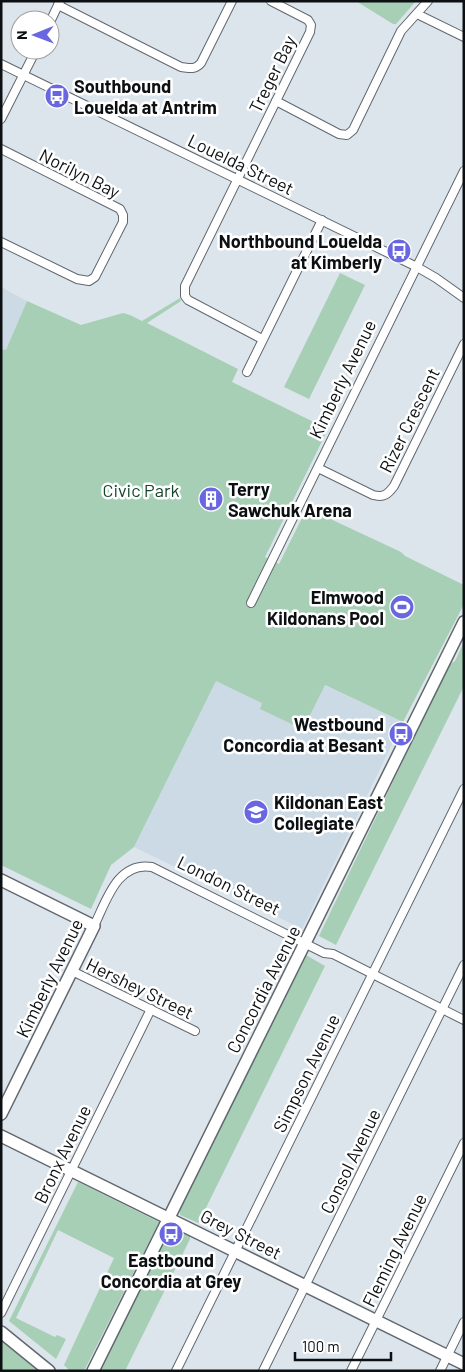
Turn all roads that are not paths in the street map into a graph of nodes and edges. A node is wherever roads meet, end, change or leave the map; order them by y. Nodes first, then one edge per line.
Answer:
1 (232, 1) edge
2 (271, 1) edge
3 (428, 1) edge
4 (59, 3) edge
5 (417, 14) junction
6 (464, 37) edge
7 (31, 60) edge
8 (1, 64) edge
9 (24, 75) junction
10 (276, 101) junction
11 (1, 118) edge
12 (1, 149) edge
13 (464, 171) edge
14 (238, 179) junction
15 (322, 220) junction
16 (1, 242) edge
17 (416, 267) junction
18 (464, 298) edge
19 (262, 338) junction
20 (464, 344) edge
21 (247, 372) dead end
22 (318, 468) junction
23 (251, 603) dead end
24 (464, 622) edge
25 (464, 789) edge
26 (1, 880) edge
27 (115, 884) joint
28 (94, 926) junction
29 (306, 943) junction
30 (464, 965) edge
31 (72, 971) junction
32 (372, 974) junction
33 (150, 1009) junction
34 (442, 1009) junction
35 (464, 1020) edge
36 (195, 1031) dead end
37 (1, 1114) edge
38 (1, 1136) edge
39 (464, 1143) edge
40 (71, 1170) junction
41 (169, 1218) junction
42 (235, 1251) junction
43 (305, 1285) junction
44 (1, 1313) edge
45 (376, 1321) junction
46 (464, 1322) edge
47 (1, 1332) edge
48 (447, 1356) junction
49 (464, 1364) edge
50 (49, 1371) edge
51 (93, 1371) edge
52 (176, 1371) edge
53 (263, 1371) edge
54 (352, 1371) edge
55 (440, 1371) edge

1 - 4 street
2 - 10 street, Treger Bay
3 - 5 street
5 - 6 street
5 - 10 street
7 - 9 street
8 - 9 street, Louelda Street
9 - 11 street
9 - 14 street, Louelda Street
10 - 14 street, Treger Bay
12 - 16 street, Norilyn Bay
13 - 17 street, Kimberly Avenue
14 - 15 street, Louelda Street
14 - 19 street, Treger Bay
15 - 17 street, Louelda Street
15 - 19 street
17 - 18 street, Louelda Street
17 - 22 street, Kimberly Avenue
19 - 21 street
20 - 22 street, Rizer Crescent
22 - 23 street, Kimberly Avenue
24 - 29 main road, Concordia Avenue
25 - 32 street, Simpson Avenue
26 - 28 main road
27 - 28 street, Kimberly Avenue
27 - 29 street, London Street
28 - 31 main road, Kimberly Avenue
29 - 32 street, London Street
29 - 41 main road, Concordia Avenue
30 - 34 street, Consol Avenue
31 - 33 street, Hershey Street
31 - 37 main road, Kimberly Avenue
32 - 34 street, London Street
32 - 42 street, Simpson Avenue
33 - 36 street, Hershey Street
33 - 40 street, Bronx Avenue
34 - 35 street, London Street
34 - 43 street, Consol Avenue
38 - 40 main road, Grey Street
39 - 45 street, Fleming Avenue
40 - 41 main road, Grey Street
40 - 44 street, Bronx Avenue
41 - 42 main road, Grey Street
41 - 51 main road, Concordia Avenue
42 - 43 main road, Grey Street
42 - 52 street, Simpson Avenue
43 - 45 main road, Grey Street
43 - 53 street, Consol Avenue
45 - 48 main road, Grey Street
45 - 54 street, Fleming Avenue
46 - 48 street
47 - 50 main road
48 - 49 main road, Grey Street
48 - 55 street

